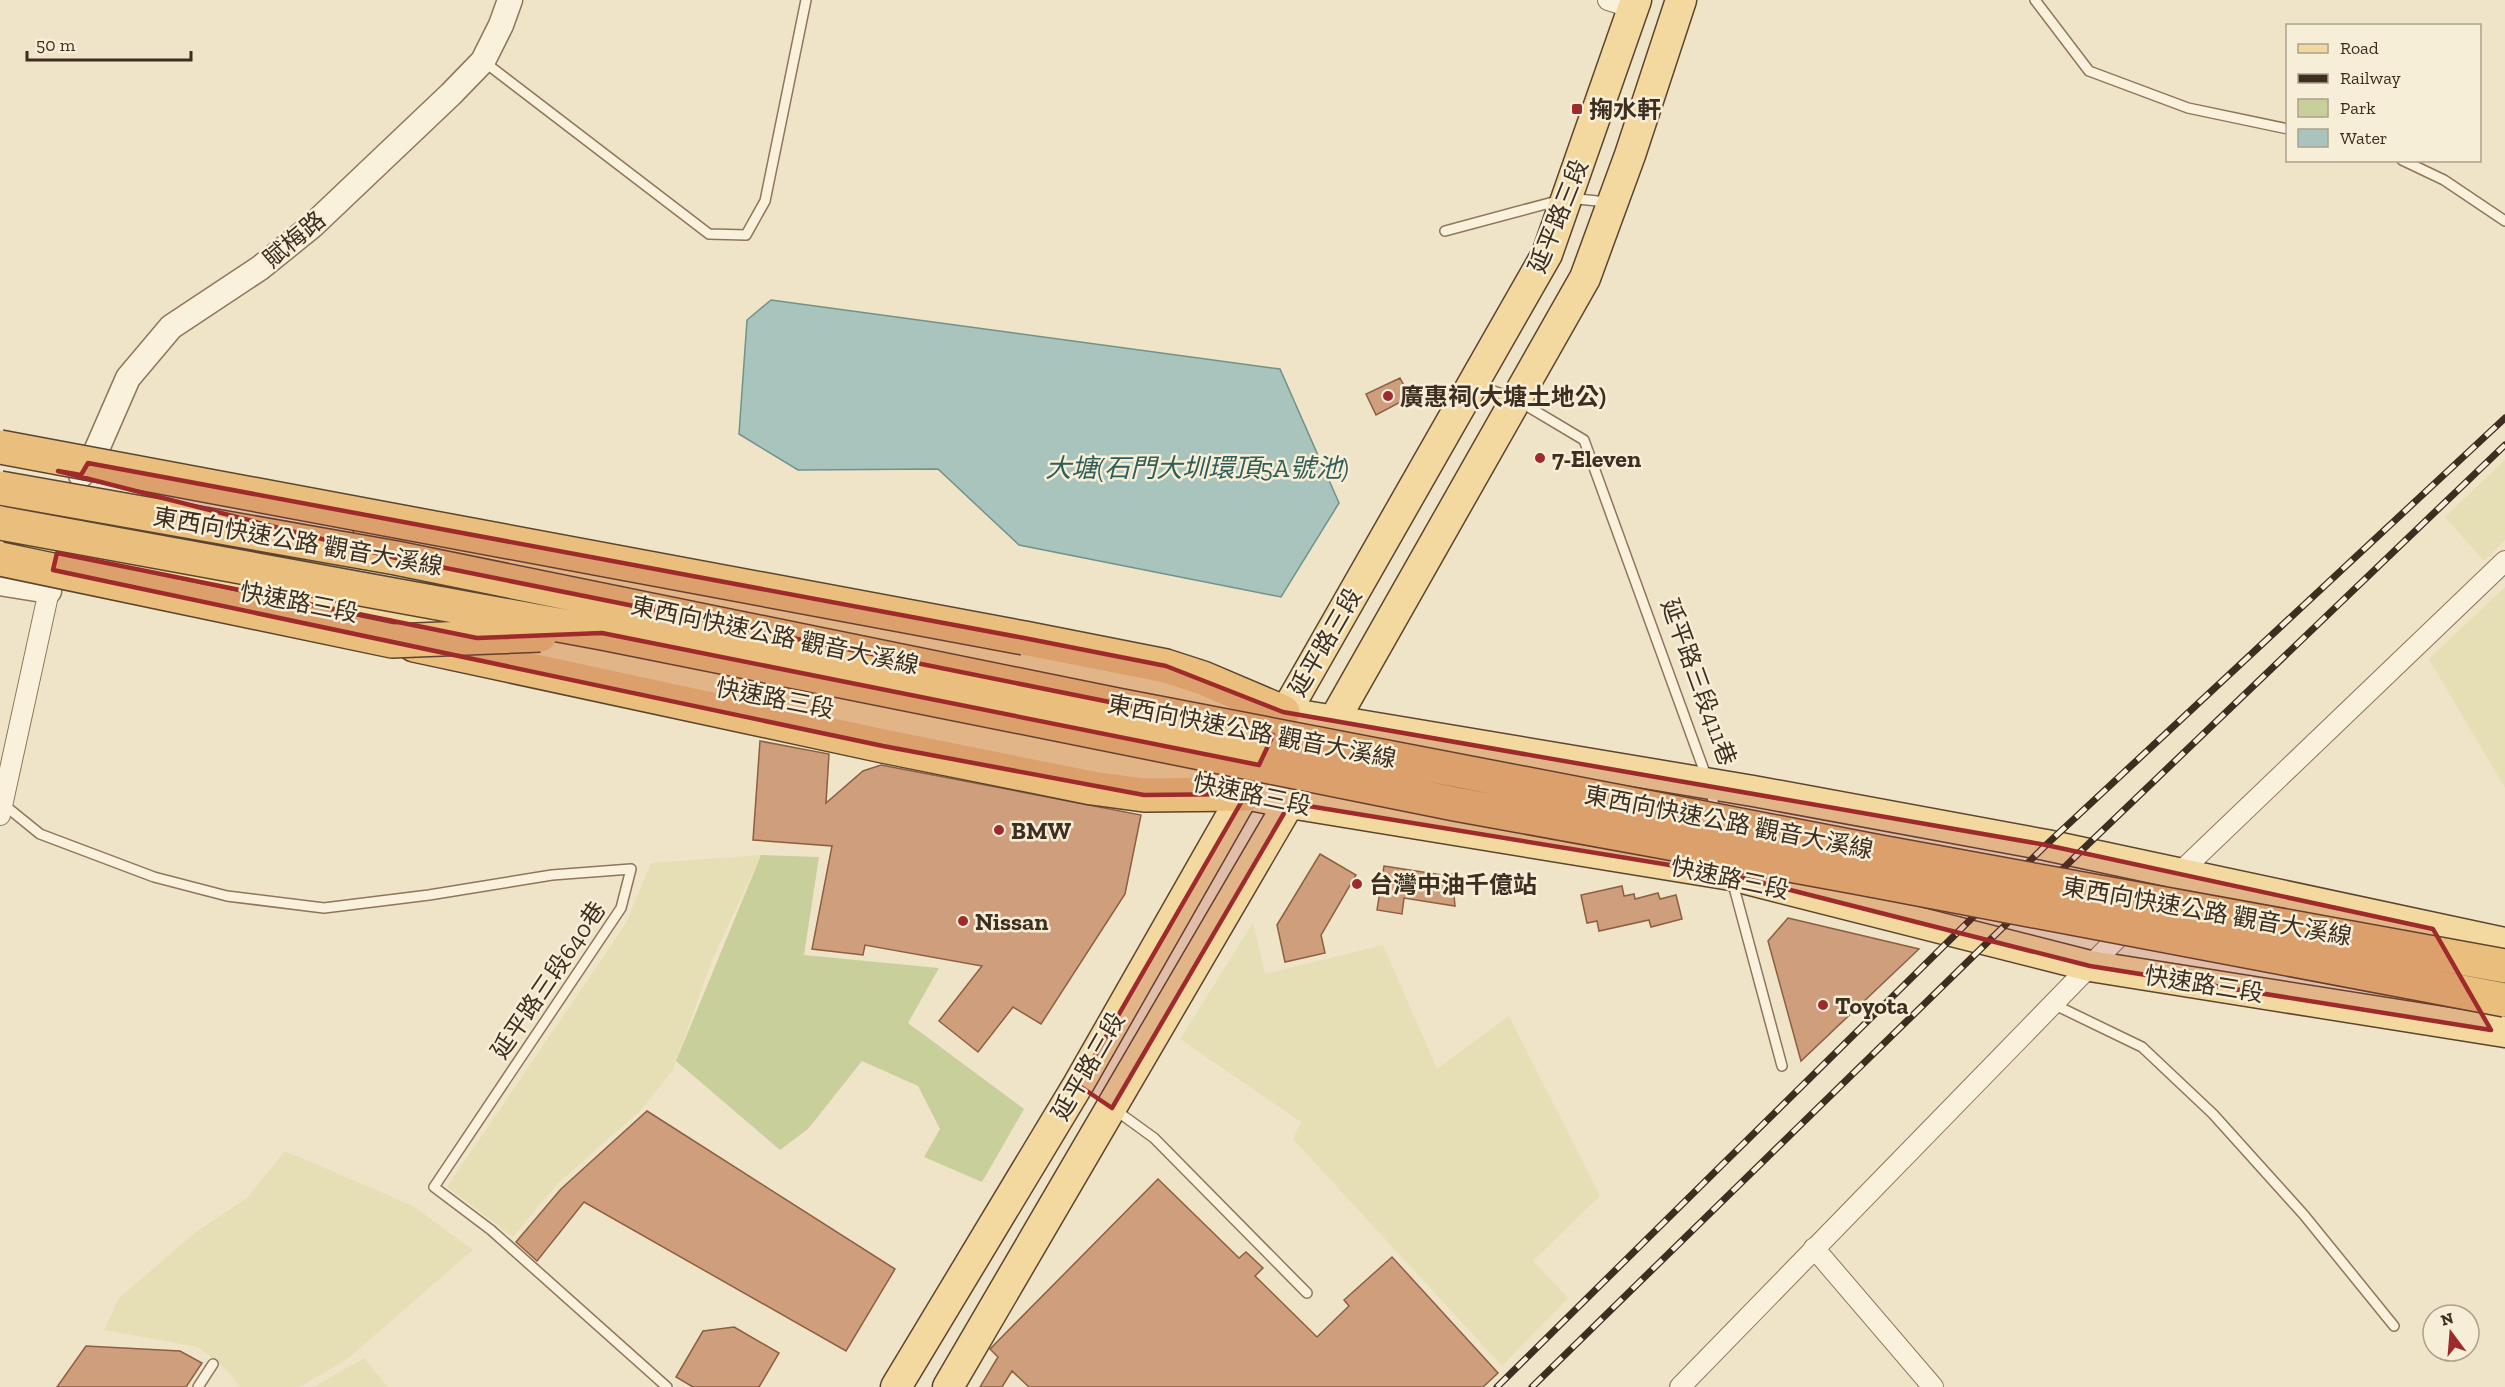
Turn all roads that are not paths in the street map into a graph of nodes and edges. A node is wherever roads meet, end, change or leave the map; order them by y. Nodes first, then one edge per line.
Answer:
1 (510, 0) edge
2 (806, 0) edge
3 (1681, 0) edge
4 (2035, 0) edge
5 (1625, 3) edge
6 (483, 61) junction
7 (2286, 129) edge
8 (2406, 162) edge
9 (1568, 198) junction
10 (1612, 202) junction
11 (2505, 221) edge
12 (1445, 231) dead end
13 (1474, 384) junction
14 (1515, 399) junction
15 (0, 431) edge
16 (0, 447) edge
17 (97, 449) junction
18 (0, 456) edge
19 (0, 461) edge
20 (81, 475) junction
21 (0, 488) edge
22 (0, 523) edge
23 (0, 543) edge
24 (57, 553) junction
25 (396, 558) junction
26 (0, 559) edge
27 (2505, 561) edge
28 (0, 583) edge
29 (49, 591) junction
30 (602, 633) junction
31 (392, 641) junction
32 (1283, 712) junction
33 (1333, 721) junction
34 (1555, 758) junction
35 (1709, 784) junction
36 (1246, 794) junction
37 (1290, 803) junction
38 (1, 809) edge
39 (1720, 830) dead end
40 (1722, 841) dead end
41 (1528, 842) junction
42 (2180, 873) junction
43 (1731, 875) junction
44 (2433, 929) junction
45 (2505, 943) edge
46 (2090, 966) junction
47 (2505, 966) edge
48 (2505, 1000) edge
49 (2053, 1004) junction
50 (2498, 1031) edge
51 (1782, 1066) dead end
52 (1078, 1084) junction
53 (1112, 1108) junction
54 (1814, 1248) junction
55 (1307, 1293) dead end
56 (2394, 1326) dead end
57 (213, 1364) dead end
58 (903, 1384) edge
59 (198, 1387) edge
60 (667, 1387) edge
61 (948, 1387) edge
62 (1680, 1387) edge
63 (1933, 1387) edge

1 - 6 street, 賦梅路
2 - 6 lane
3 - 10 main road, 延平路三段
4 - 7 lane
5 - 9 main road, 延平路三段
6 - 17 street, 賦梅路
8 - 11 lane
9 - 10 lane
9 - 12 lane
9 - 13 main road, 延平路三段
10 - 14 main road, 延平路三段
13 - 14 lane, 延平路三段411巷
13 - 32 main road, 延平路三段
14 - 33 main road, 延平路三段
14 - 35 lane, 延平路三段411巷
15 - 17 street
16 - 32 highway, bridge
17 - 20 street, 賦梅路
18 - 25 highway, bridge
19 - 20 main road
20 - 32 main road
21 - 25 highway, 東西向快速公路 觀音大溪線, bridge
22 - 30 highway, 東西向快速公路 觀音大溪線, bridge
23 - 24 main road, 快速路三段
24 - 29 street
24 - 36 main road, 快速路三段
25 - 47 highway, 東西向快速公路 觀音大溪線, bridge
26 - 31 highway, bridge
27 - 42 street
28 - 29 street
29 - 38 street
30 - 31 highway, bridge
30 - 48 highway, 東西向快速公路 觀音大溪線, bridge
31 - 36 highway, bridge
32 - 33 main road
32 - 36 main road, 延平路三段
33 - 34 main road
33 - 37 main road, 延平路三段
34 - 35 main road
34 - 41 street
35 - 39 lane, 延平路三段411巷
35 - 42 main road
36 - 37 main road, 快速路三段
36 - 52 main road, 延平路三段
37 - 41 main road, 快速路三段
37 - 53 main road, 延平路三段
38 - 60 lane, 延平路三段640巷
40 - 43 lane
41 - 43 main road, 快速路三段
42 - 44 main road
42 - 46 street
43 - 46 main road, 快速路三段
43 - 51 lane
44 - 45 main road
44 - 50 street
46 - 49 street
46 - 50 main road, 快速路三段
49 - 54 street
49 - 56 lane
52 - 53 main road
52 - 58 main road, 延平路三段
53 - 55 lane
53 - 61 main road, 延平路三段
54 - 62 street
54 - 63 street
57 - 59 lane

